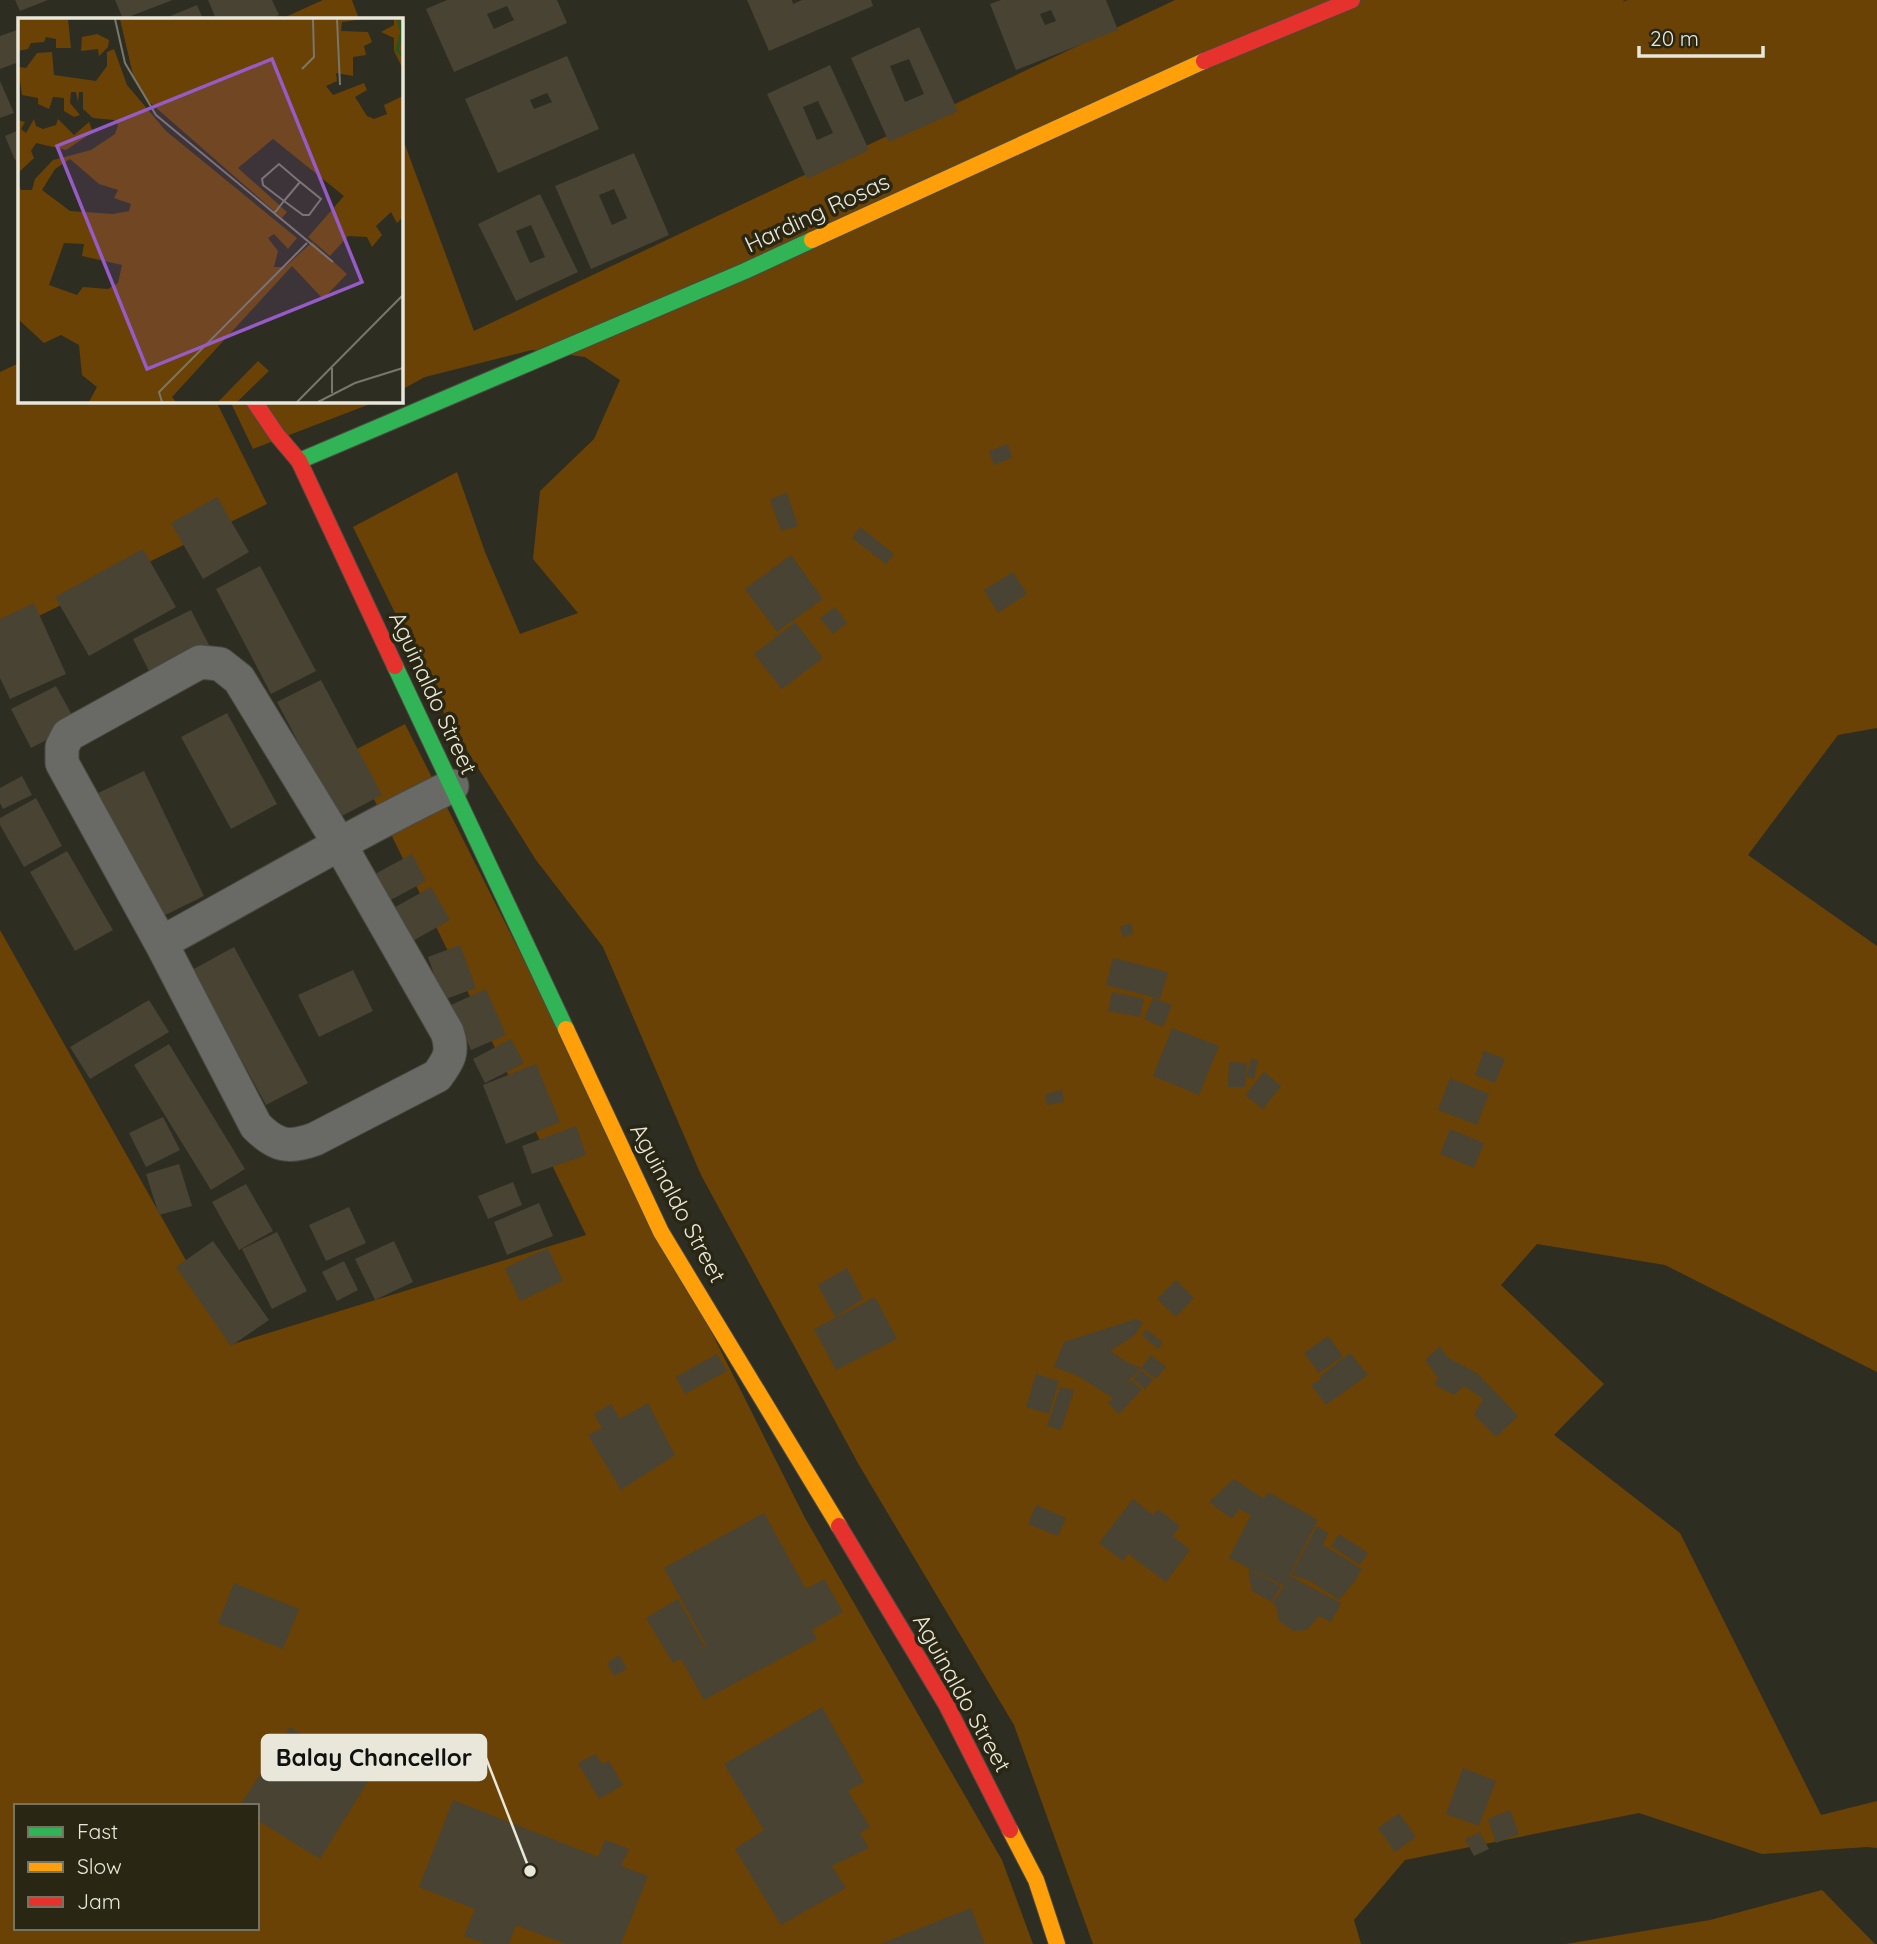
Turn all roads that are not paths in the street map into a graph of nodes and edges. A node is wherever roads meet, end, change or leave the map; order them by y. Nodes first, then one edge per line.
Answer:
1 (1352, 0) edge
2 (255, 402) edge
3 (299, 461) junction
4 (452, 786) junction
5 (340, 845) junction
6 (161, 943) junction
7 (1057, 1944) edge

1 - 3 street, Harding Rosas
2 - 3 street, Aguinaldo Street
3 - 4 street, Aguinaldo Street
4 - 5 street
4 - 7 street, Aguinaldo Street
5 - 6 street
5 - 6 street
5 - 6 street

